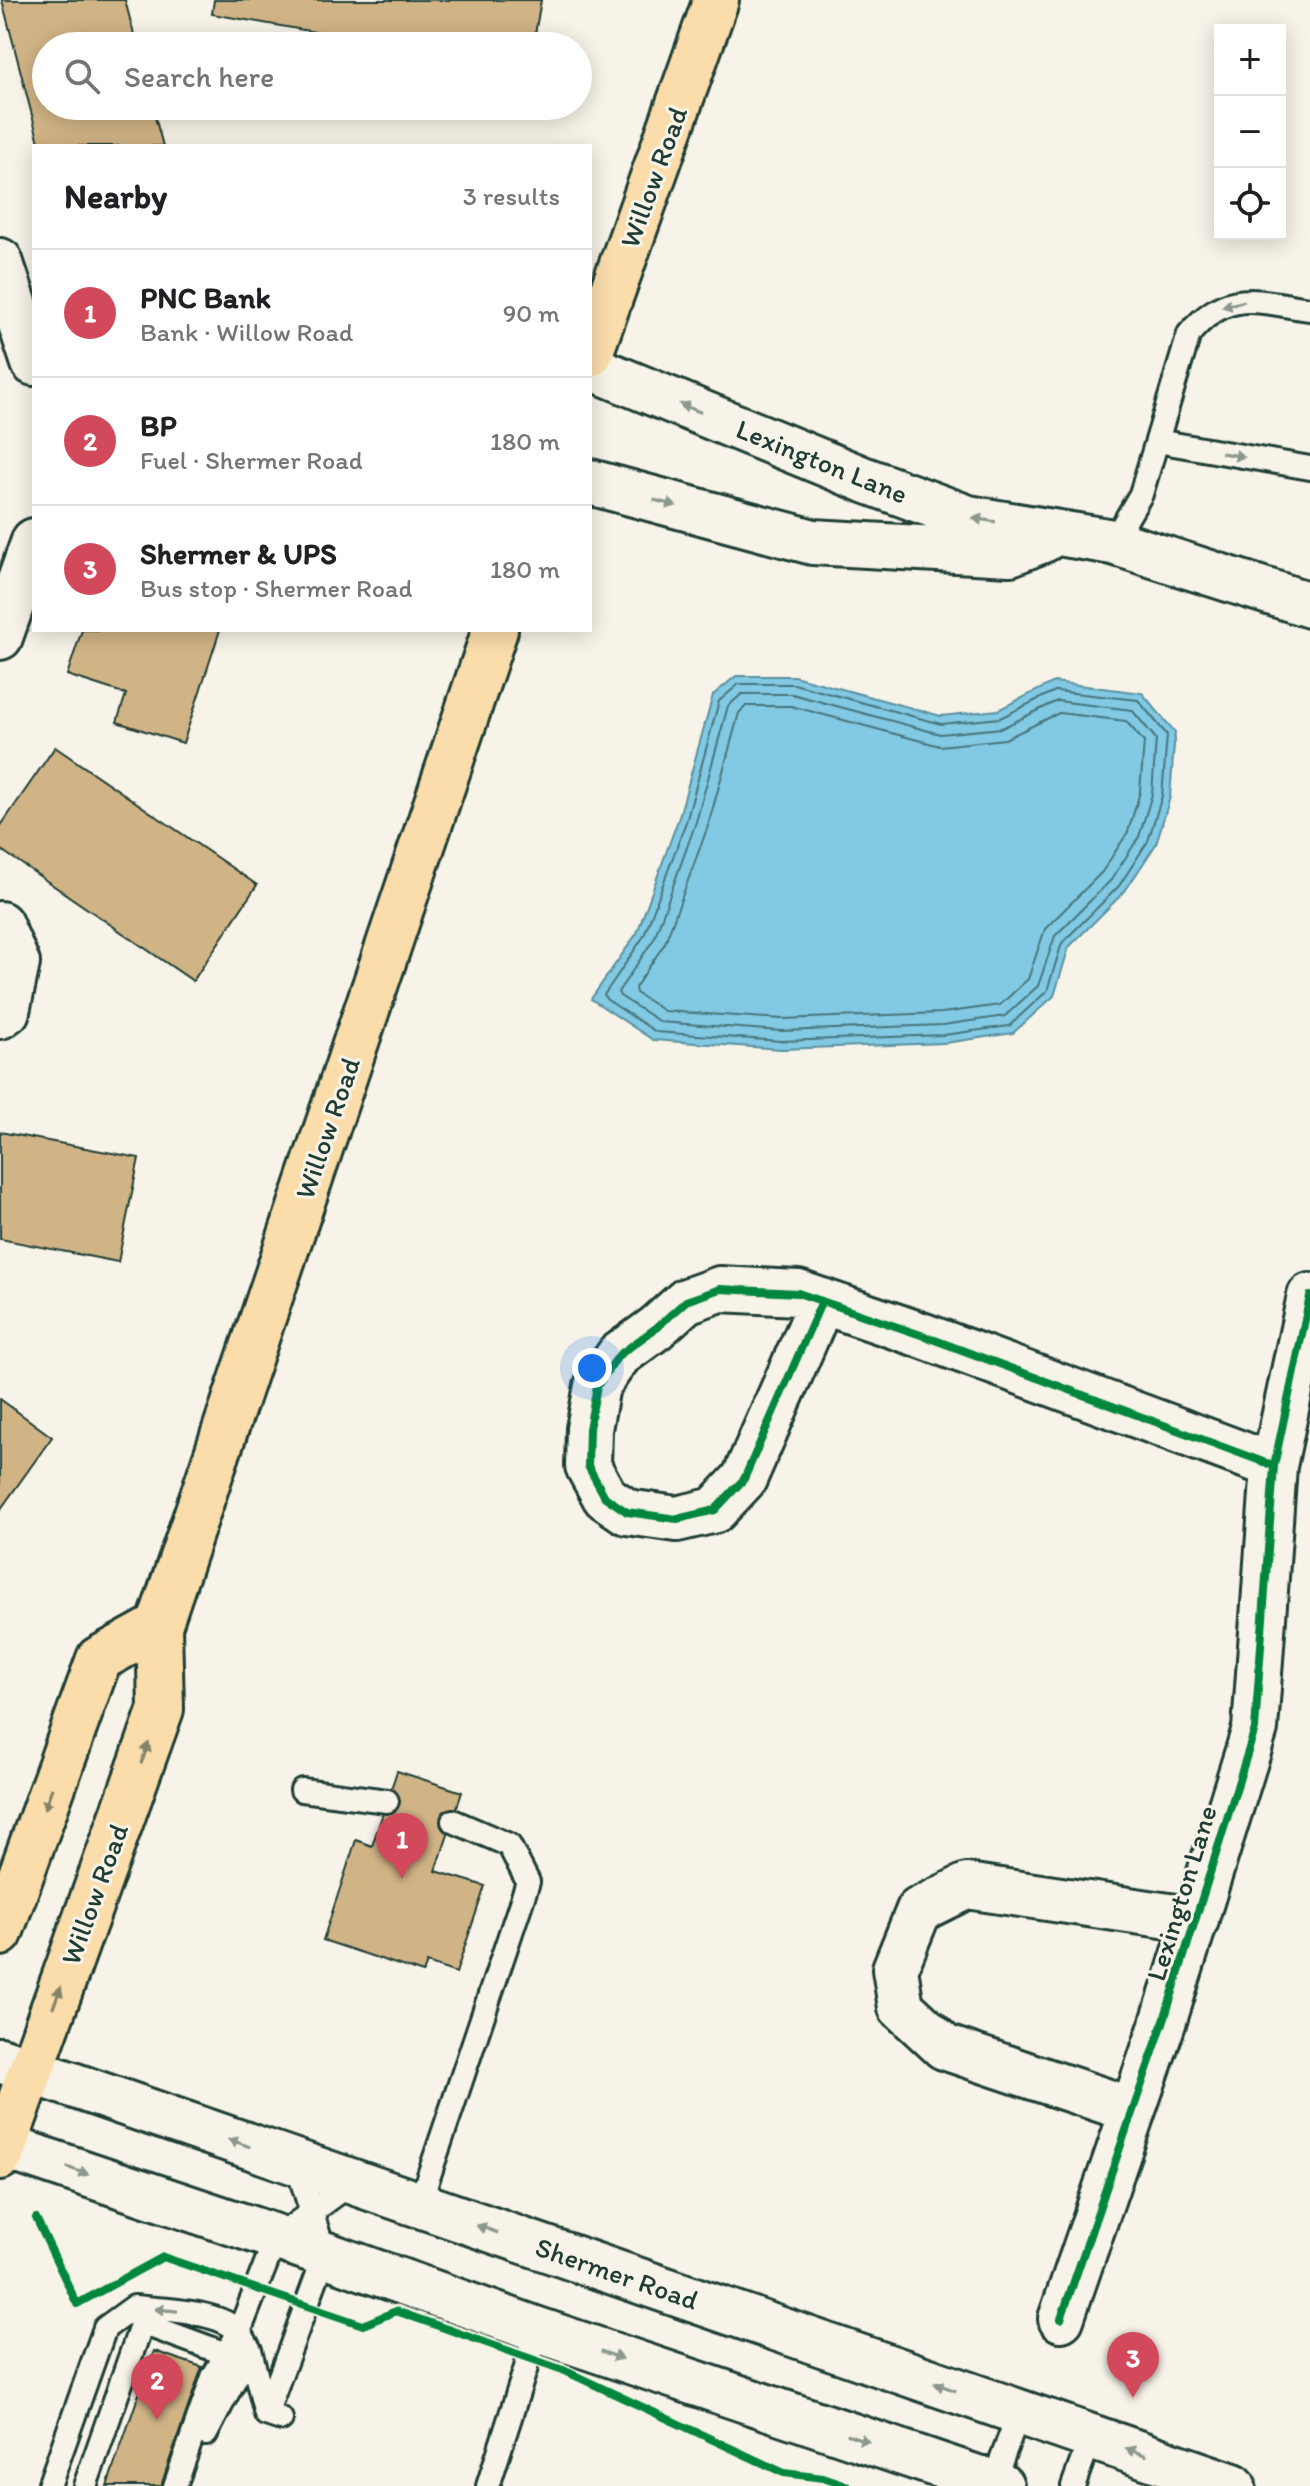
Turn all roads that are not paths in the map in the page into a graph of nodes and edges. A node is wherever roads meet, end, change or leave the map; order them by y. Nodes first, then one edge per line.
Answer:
1 (716, 0) edge
2 (14, 276) edge
3 (1310, 309) edge
4 (592, 348) edge
5 (32, 354) edge
6 (592, 368) edge
7 (1157, 441) junction
8 (1310, 468) edge
9 (865, 480) junction
10 (592, 483) edge
11 (1061, 533) junction
12 (1113, 542) junction
13 (848, 544) junction
14 (32, 547) edge
15 (1310, 605) edge
16 (494, 632) edge
17 (0, 637) edge
18 (0, 924) edge
19 (0, 1016) edge
20 (1310, 1296) edge
21 (822, 1301) junction
22 (1274, 1466) junction
23 (159, 1626) junction
24 (302, 1790) dead end
25 (387, 1801) dead end
26 (453, 1821) dead end
27 (1196, 1920) junction
28 (0, 1933) edge
29 (15, 2065) edge
30 (1132, 2110) junction
31 (1, 2150) edge
32 (296, 2162) junction
33 (353, 2182) junction
34 (419, 2205) junction
35 (311, 2212) junction
36 (276, 2238) junction
37 (325, 2255) junction
38 (1061, 2319) dead end
39 (538, 2330) junction
40 (240, 2349) junction
41 (1019, 2412) junction
42 (190, 2430) junction
43 (1091, 2437) junction
44 (97, 2477) edge
45 (995, 2485) edge
46 (49, 2486) edge
47 (175, 2486) edge
48 (488, 2486) edge
49 (1073, 2486) edge
50 (1233, 2486) edge

1 - 4 main road, Willow Road
2 - 5 street
3 -> 7 lane
9 -> 6 street, Lexington Lane
7 -> 8 lane
7 - 12 lane
11 -> 9 street, Lexington Lane
9 - 13 street
10 -> 13 street, Lexington Lane
11 - 12 street, Lexington Lane
11 - 13 street, Lexington Lane
12 - 15 street, Lexington Lane
14 - 17 street
16 - 23 main road, Willow Road
18 - 19 street
20 - 22 street, Lexington Lane
21 - 21 street
21 - 22 street
22 - 27 street, Lexington Lane
23 -> 28 main road
29 -> 23 main road, Willow Road
24 - 25 lane
26 - 34 lane
27 - 30 street, Lexington Lane
27 - 30 street
29 - 31 main road, Willow Road
32 -> 29 street, Shermer Road
30 - 38 street, Lexington Lane
31 -> 36 street
32 - 33 street, Shermer Road
32 - 35 lane
33 - 34 street, Shermer Road
33 - 35 lane
41 -> 34 street, Shermer Road
35 - 36 lane
35 - 37 lane
36 - 37 street
36 - 40 lane
37 - 39 street
37 - 40 lane
39 -> 45 street
39 - 48 lane
40 - 42 lane
40 - 42 lane
40 - 44 lane
40 -> 46 lane
41 - 43 street, Shermer Road
41 - 45 lane
42 - 47 lane
43 - 49 lane
50 -> 43 street, Shermer Road

